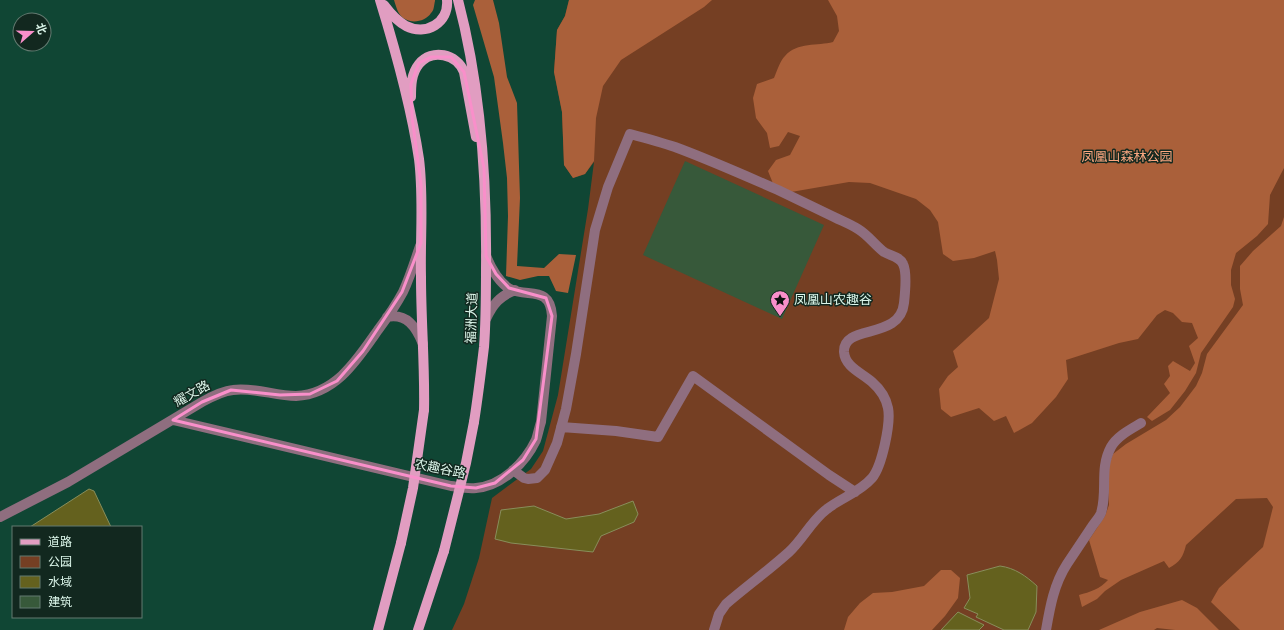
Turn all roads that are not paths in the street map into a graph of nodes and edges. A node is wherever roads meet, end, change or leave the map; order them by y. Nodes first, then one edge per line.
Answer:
1 (380, 0) edge
2 (447, 0) edge
3 (458, 0) edge
4 (412, 117) junction
5 (484, 168) junction
6 (421, 243) junction
7 (486, 256) junction
8 (515, 290) junction
9 (387, 317) junction
10 (486, 319) junction
11 (423, 345) junction
12 (173, 420) junction
13 (1141, 423) dead end
14 (561, 427) junction
15 (513, 470) junction
16 (855, 492) junction
17 (0, 517) edge
18 (378, 630) edge
19 (418, 630) edge
20 (714, 630) edge
21 (1046, 630) edge

1 - 2 main road
1 - 4 main road
3 - 5 main road, 福洲大道
4 - 5 main road
4 - 6 main road
5 - 7 main road, 福洲大道
6 - 9 street, 耀文路
6 - 11 main road
7 - 8 street
7 - 10 main road, 福洲大道
8 - 10 street
8 - 15 street, 农趣谷路
9 - 11 street
9 - 12 street, 耀文路
10 - 19 main road, 福洲大道, bridge
11 - 18 main road, bridge
12 - 15 street, 农趣谷路
12 - 17 street, 耀文路
13 - 21 street
14 - 15 street
14 - 16 street
14 - 16 street
16 - 20 street

